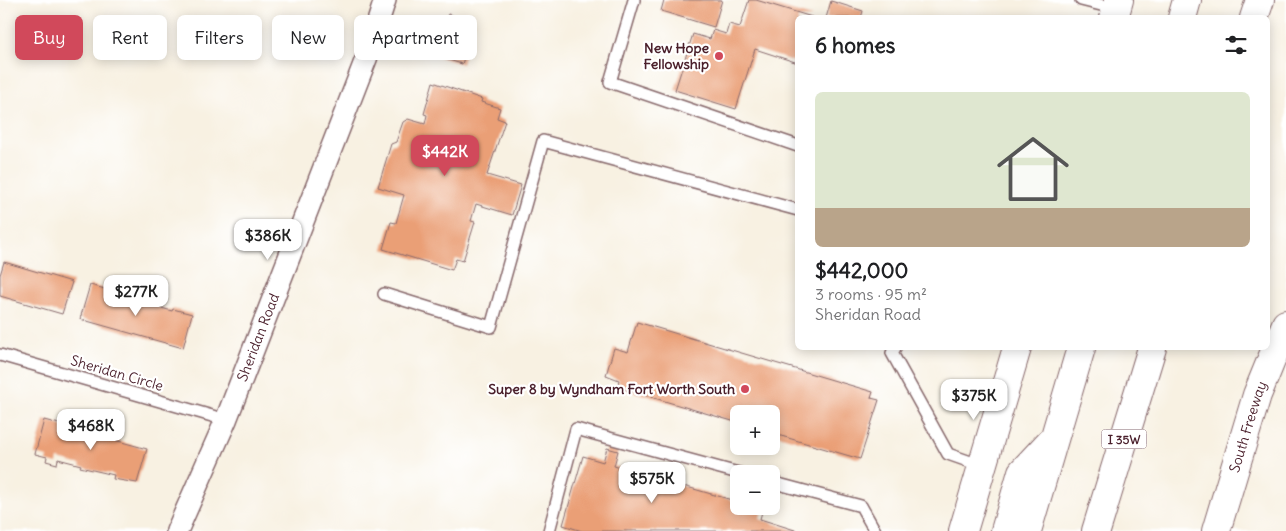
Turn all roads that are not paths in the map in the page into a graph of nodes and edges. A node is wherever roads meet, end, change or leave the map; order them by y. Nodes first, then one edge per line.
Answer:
1 (385, 0) edge
2 (634, 0) edge
3 (1081, 0) edge
4 (1188, 0) edge
5 (1260, 0) edge
6 (1117, 9) edge
7 (1183, 15) edge
8 (1255, 15) edge
9 (795, 145) edge
10 (795, 209) edge
11 (384, 294) dead end
12 (1286, 324) edge
13 (893, 350) edge
14 (1017, 350) edge
15 (1080, 350) edge
16 (1151, 350) edge
17 (0, 355) edge
18 (226, 420) junction
19 (1053, 439) junction
20 (982, 466) junction
21 (730, 471) edge
22 (780, 484) edge
23 (177, 531) edge
24 (549, 531) edge
25 (875, 531) edge
26 (963, 531) edge
27 (1005, 531) edge
28 (1027, 531) edge
29 (1096, 531) edge
30 (1216, 531) edge

1 - 18 street, Sheridan Road
2 - 9 lane
3 - 6 lane
4 - 7 main road
5 - 8 main road
10 - 11 lane
12 - 30 main road, South Freeway
13 - 20 lane
14 - 20 main road
15 - 19 main road
16 - 29 main road, I 35W
17 - 18 lane, Sheridan Circle
18 - 23 street, Sheridan Road
19 - 27 main road
19 - 28 main road
20 - 26 main road
21 - 24 lane
22 - 25 lane

